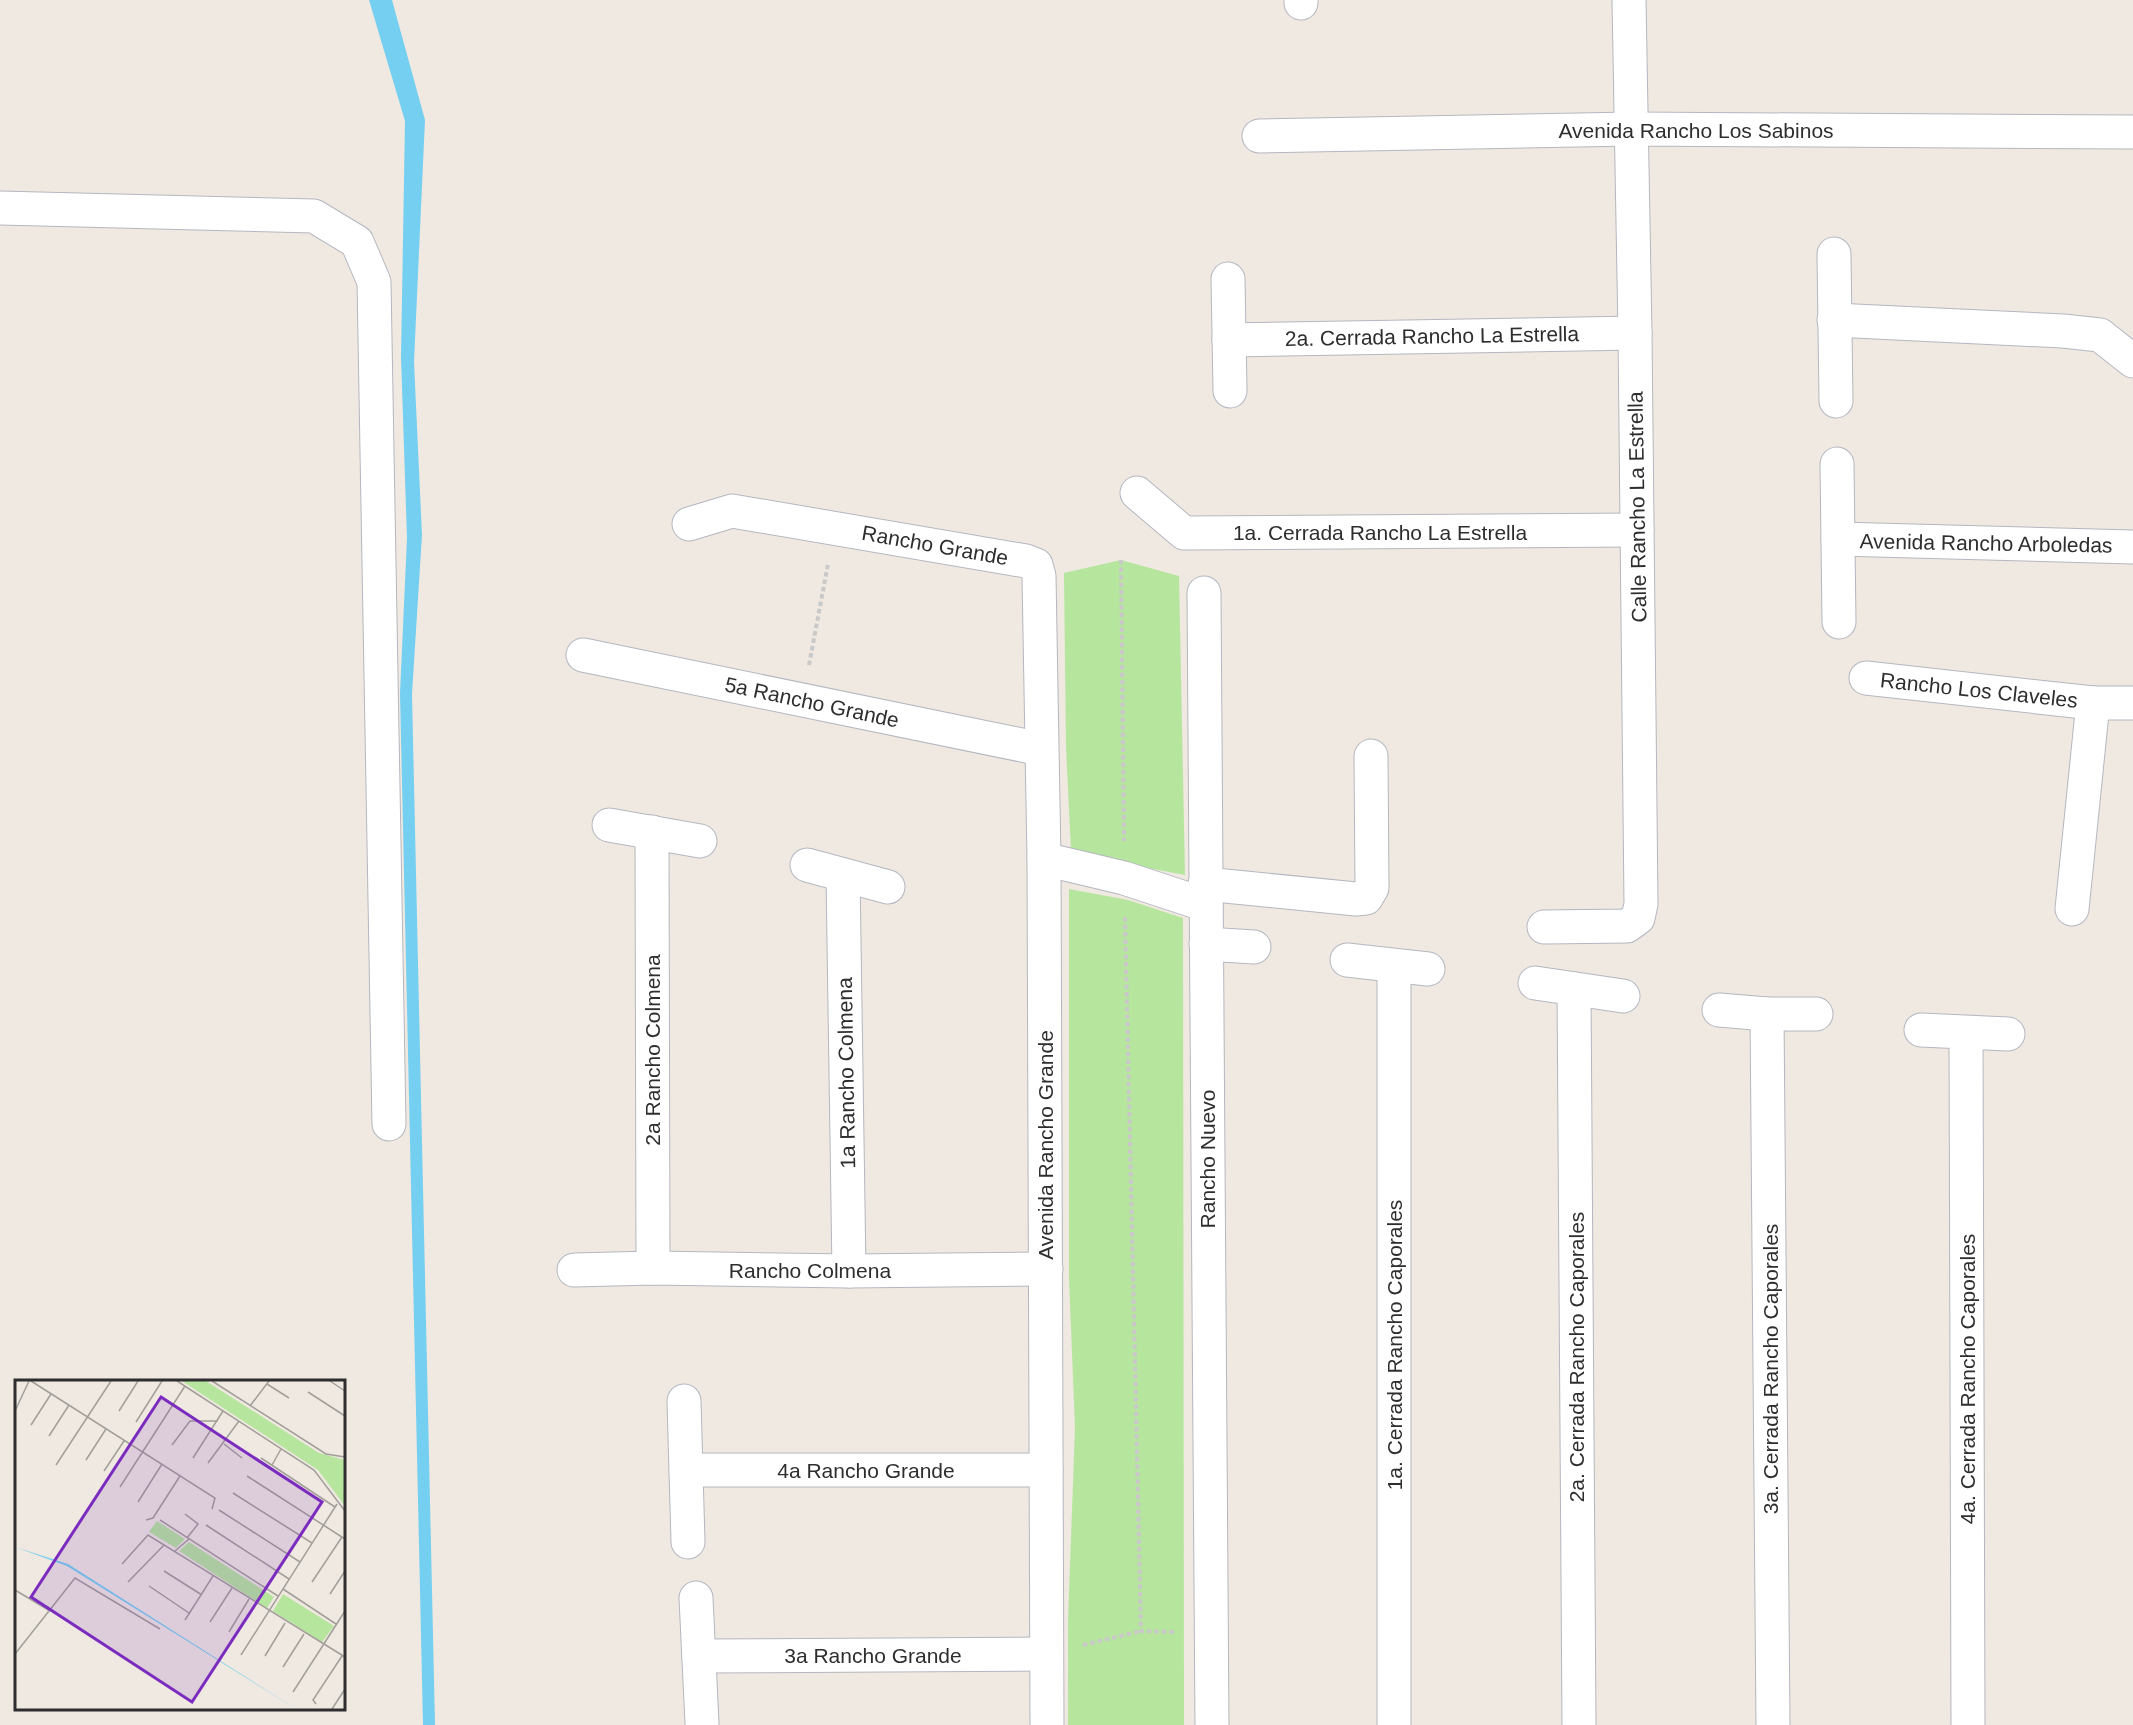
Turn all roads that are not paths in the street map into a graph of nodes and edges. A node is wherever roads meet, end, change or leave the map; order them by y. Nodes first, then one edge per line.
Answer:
1 (1629, 0) edge
2 (1632, 129) junction
3 (2133, 132) edge
4 (1259, 135) dead end
5 (0, 208) edge
6 (1834, 254) dead end
7 (1228, 279) dead end
8 (1834, 320) junction
9 (1635, 333) junction
10 (1229, 340) junction
11 (2133, 361) edge
12 (1230, 391) dead end
13 (1836, 401) dead end
14 (1837, 464) dead end
15 (1137, 493) dead end
16 (689, 524) dead end
17 (1637, 530) junction
18 (1838, 539) junction
19 (2133, 547) edge
20 (1036, 565) joint
21 (1204, 593) dead end
22 (1839, 621) dead end
23 (583, 655) dead end
24 (1866, 678) dead end
25 (2093, 703) junction
26 (2133, 703) edge
27 (1041, 749) junction
28 (1371, 756) dead end
29 (609, 825) dead end
30 (652, 832) junction
31 (700, 841) dead end
32 (1044, 859) junction
33 (807, 865) dead end
34 (843, 874) junction
35 (888, 887) dead end
36 (1206, 895) junction
37 (2072, 909) dead end
38 (1544, 927) dead end
39 (1206, 944) junction
40 (1254, 947) dead end
41 (1347, 960) dead end
42 (1394, 966) junction
43 (1428, 969) dead end
44 (1535, 983) dead end
45 (1574, 989) junction
46 (1623, 996) dead end
47 (1719, 1010) dead end
48 (1767, 1014) junction
49 (1816, 1014) dead end
50 (1921, 1030) dead end
51 (1966, 1033) junction
52 (2008, 1034) dead end
53 (389, 1124) dead end
54 (653, 1269) junction
55 (1046, 1269) junction
56 (574, 1270) dead end
57 (849, 1271) junction
58 (684, 1401) dead end
59 (686, 1470) junction
60 (1046, 1470) junction
61 (688, 1542) dead end
62 (696, 1598) dead end
63 (1046, 1654) junction
64 (699, 1656) junction
65 (702, 1723) dead end
66 (1047, 1725) edge
67 (1212, 1725) edge
68 (1394, 1725) edge
69 (1578, 1725) edge
70 (1773, 1725) edge
71 (1968, 1725) edge

1 - 2 street, Calle Rancho La Estrella
2 - 3 street, Avenida Rancho Los Sabinos
2 - 4 street, Avenida Rancho Los Sabinos
2 - 9 street, Calle Rancho La Estrella
5 - 53 street
6 - 8 street
7 - 10 street
8 - 11 street
8 - 13 street
9 - 10 street, 2a. Cerrada Rancho La Estrella
9 - 17 street, Calle Rancho La Estrella
10 - 12 street
14 - 18 street, Avenida Rancho Arboledas
15 - 17 street, 1a. Cerrada Rancho La Estrella
16 - 20 street, Rancho Grande
17 - 38 street, Calle Rancho La Estrella
18 - 19 street, Avenida Rancho Arboledas
18 - 22 street, Avenida Rancho Arboledas
20 - 27 street, Avenida Rancho Grande
21 - 36 street, Rancho Nuevo
23 - 27 street, 5a Rancho Grande
24 - 25 street, Rancho Los Claveles
25 - 26 street, Rancho Los Claveles
25 - 37 street, Rancho Los Claveles
27 - 32 street, Avenida Rancho Grande
28 - 36 street
29 - 30 street
30 - 31 street
30 - 54 street, 2a Rancho Colmena
32 - 36 street
32 - 55 street, Avenida Rancho Grande
33 - 34 street
34 - 35 street
34 - 57 street, 1a Rancho Colmena
36 - 39 street, Rancho Nuevo
39 - 40 street
39 - 67 street, Rancho Nuevo
41 - 42 street
42 - 43 street
42 - 68 street, 1a. Cerrada Rancho Caporales
44 - 45 street
45 - 46 street
45 - 69 street, 2a. Cerrada Rancho Caporales
47 - 48 street
48 - 49 street
48 - 70 street, 3a. Cerrada Rancho Caporales
50 - 51 street
51 - 52 street
51 - 71 street, 4a. Cerrada Rancho Caporales
54 - 56 street, Rancho Colmena
54 - 57 street, Rancho Colmena
55 - 57 street, Rancho Colmena
55 - 60 street, Avenida Rancho Grande
58 - 59 street
59 - 60 street, 4a Rancho Grande
59 - 61 street
60 - 63 street, Avenida Rancho Grande
62 - 64 street
63 - 64 street, 3a Rancho Grande
63 - 66 street, Avenida Rancho Grande
64 - 65 street

